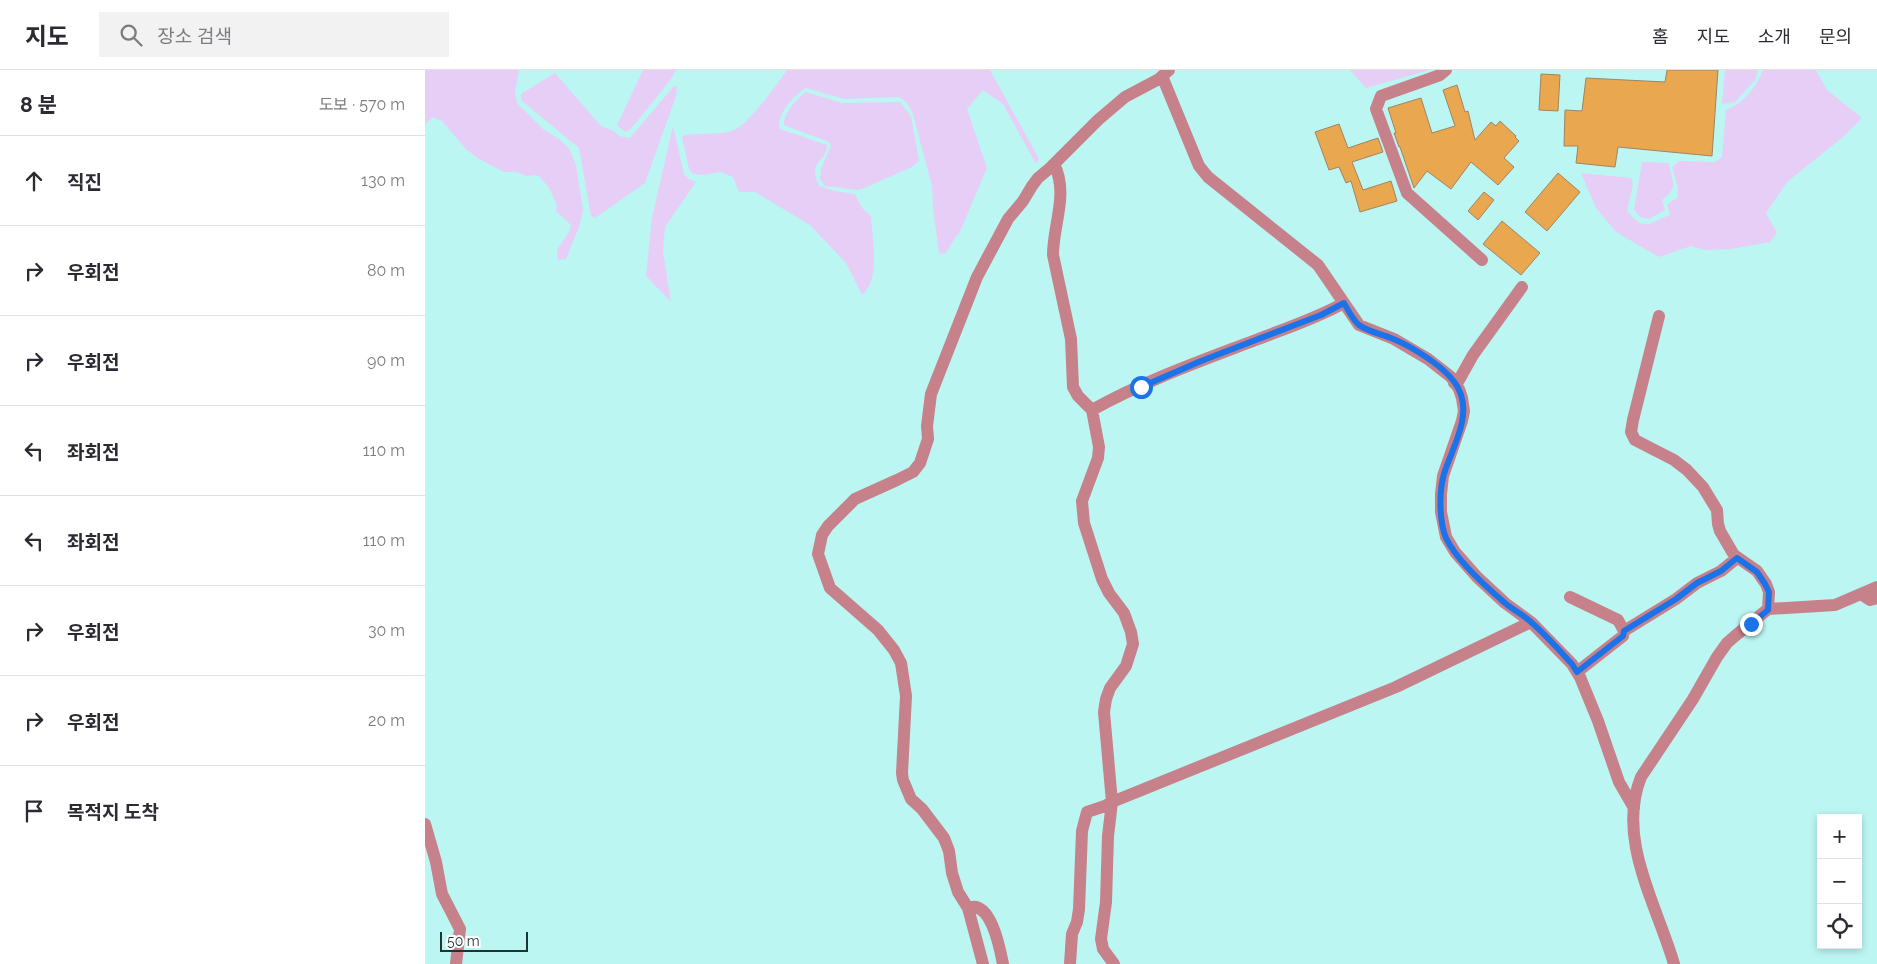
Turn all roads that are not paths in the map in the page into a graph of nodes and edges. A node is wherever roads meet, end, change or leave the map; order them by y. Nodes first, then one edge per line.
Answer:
1 (1446, 70) edge
2 (1165, 73) edge
3 (1054, 164) junction
4 (1483, 260) dead end
5 (1522, 287) dead end
6 (1344, 303) junction
7 (1659, 316) dead end
8 (1455, 382) junction
9 (1092, 410) junction
10 (1737, 558) junction
11 (1877, 587) edge
12 (1861, 594) junction
13 (1570, 597) dead end
14 (1877, 598) edge
15 (1768, 610) junction
16 (1531, 622) junction
17 (1624, 631) junction
18 (1577, 672) junction
19 (1112, 802) junction
20 (1634, 808) junction
21 (425, 824) edge
22 (968, 908) junction
23 (456, 964) edge
24 (983, 964) edge
25 (1003, 964) edge
26 (1069, 964) edge
27 (1115, 964) edge
28 (1674, 964) edge

1 - 4 street
2 - 3 street
2 - 6 street
3 - 9 street
3 - 22 street
5 - 8 street
6 - 8 street
6 - 9 street
7 - 10 street
8 - 16 street
9 - 19 street
10 - 15 street
10 - 17 street
11 - 12 street
12 - 14 street
12 - 15 street
13 - 17 street
15 - 20 street
16 - 18 street
16 - 19 street
17 - 18 street
18 - 20 street
19 - 26 street
19 - 27 street
20 - 28 street
21 - 23 street
22 - 24 street
22 - 25 street

